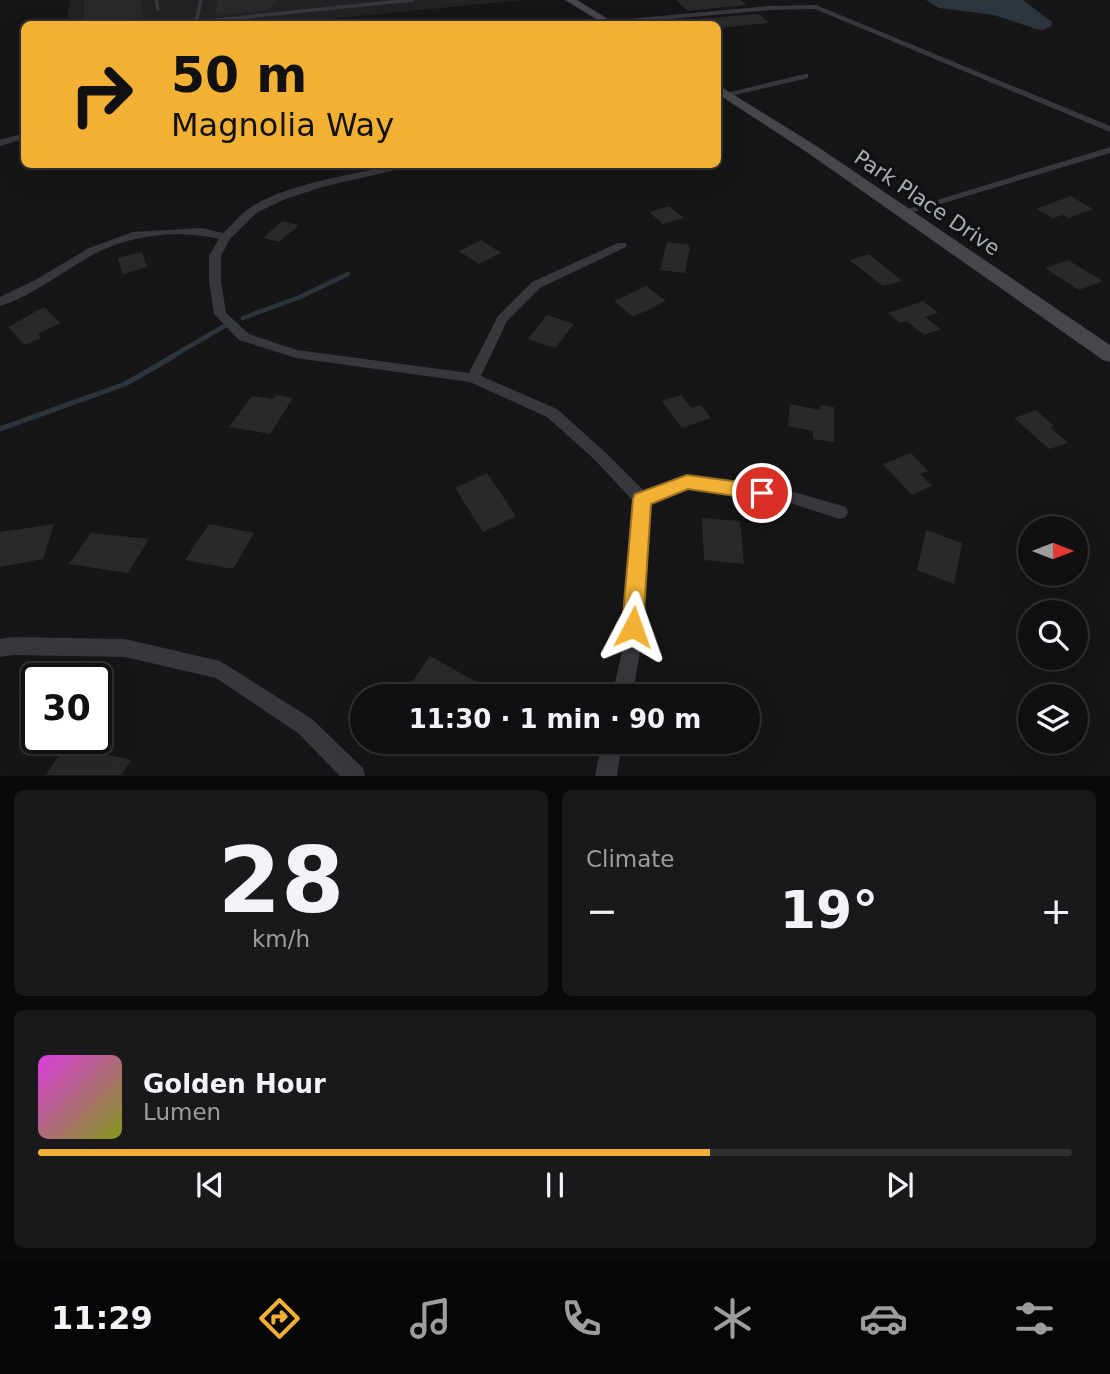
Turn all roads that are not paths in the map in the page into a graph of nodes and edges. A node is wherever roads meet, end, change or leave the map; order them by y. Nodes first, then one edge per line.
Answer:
1 (156, 0) edge
2 (201, 0) edge
3 (412, 0) edge
4 (570, 0) edge
5 (158, 9) dead end
6 (196, 21) edge
7 (206, 21) edge
8 (600, 21) edge
9 (635, 21) edge
10 (806, 76) dead end
11 (722, 91) edge
12 (1110, 130) edge
13 (21, 137) edge
14 (0, 143) edge
15 (1110, 150) edge
16 (398, 168) edge
17 (903, 212) junction
18 (225, 237) junction
19 (622, 245) dead end
20 (0, 302) edge
21 (1110, 355) edge
22 (472, 378) junction
23 (642, 499) junction
24 (840, 512) dead end
25 (0, 648) edge
26 (624, 684) edge
27 (610, 754) edge
28 (355, 775) edge
29 (606, 775) edge

1 - 5 lane
2 - 6 lane
3 - 7 lane
4 - 8 street
9 - 12 street
10 - 11 street
11 - 17 street, Park Place Drive
13 - 14 street
15 - 17 street
16 - 18 street
17 - 21 street, Park Place Drive
18 - 20 street
18 - 22 street
19 - 22 street
22 - 23 street
23 - 24 street
23 - 26 street
25 - 28 street
27 - 29 street

